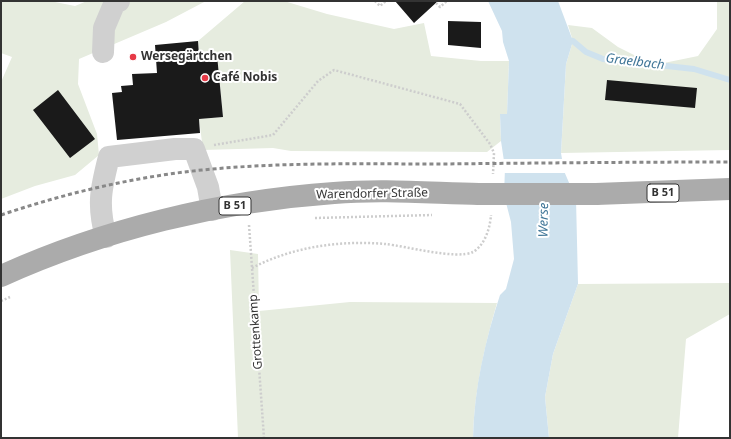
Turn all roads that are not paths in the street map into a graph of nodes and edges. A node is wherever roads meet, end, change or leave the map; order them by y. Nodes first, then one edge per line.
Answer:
1 (118, 1) edge
2 (103, 52) dead end
3 (730, 189) edge
4 (212, 210) junction
5 (106, 237) junction
6 (1, 276) edge

1 - 2 street
3 - 4 main road, Warendorfer Straße / B 51, bridge
4 - 5 main road, Warendorfer Straße / B 51
4 - 5 street
5 - 6 main road, Warendorfer Straße / B 51

